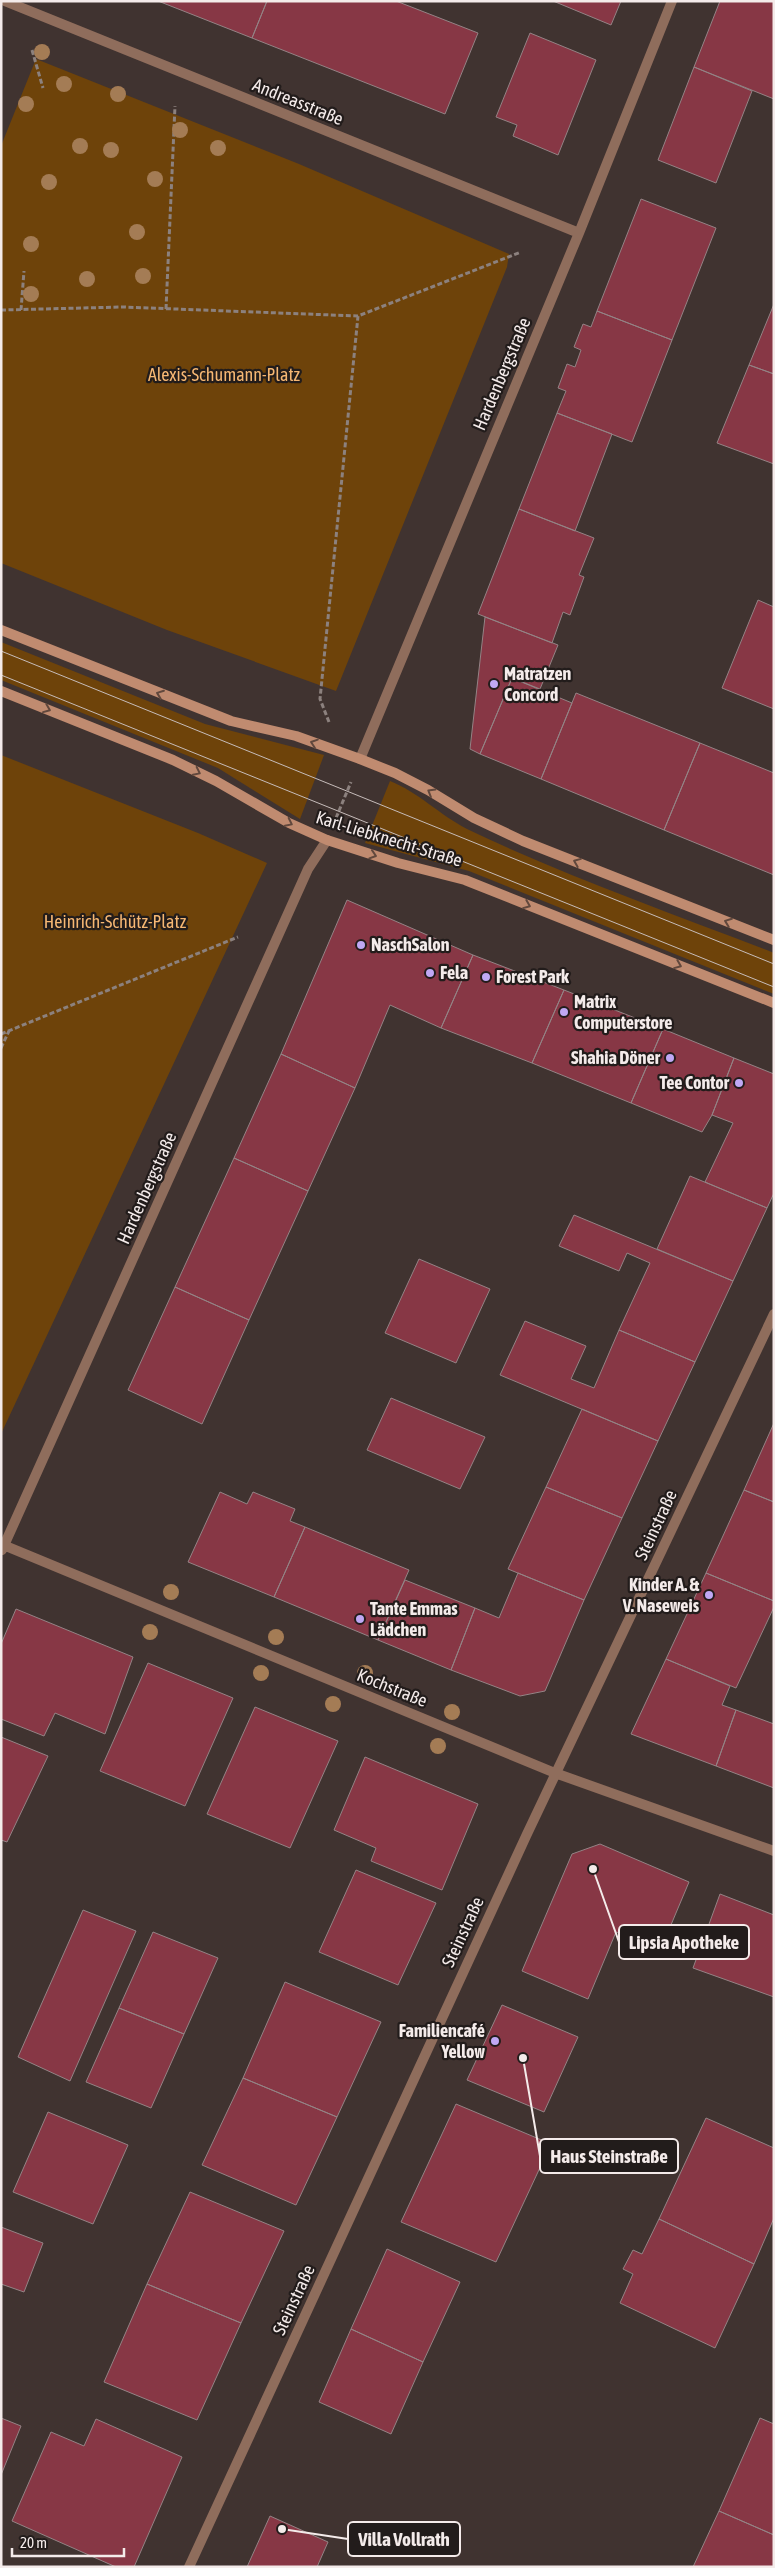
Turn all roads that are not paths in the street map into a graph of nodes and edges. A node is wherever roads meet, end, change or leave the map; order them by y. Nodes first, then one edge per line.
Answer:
1 (5, 1) edge
2 (672, 1) edge
3 (1, 9) edge
4 (579, 233) junction
5 (1, 630) edge
6 (1, 692) edge
7 (360, 759) junction
8 (326, 840) junction
9 (774, 940) edge
10 (774, 1003) edge
11 (774, 1314) edge
12 (2, 1547) edge
13 (555, 1773) junction
14 (774, 1851) edge
15 (189, 2567) edge

1 - 3 street
1 - 4 street, Andreasstraße
2 - 4 street, Hardenbergstraße
4 - 7 street, Hardenbergstraße
7 -> 5 main road
6 -> 8 main road, Karl-Liebknecht-Straße
9 -> 7 main road
8 -> 10 main road, Karl-Liebknecht-Straße
8 - 12 street, Hardenbergstraße
11 - 13 street, Steinstraße
12 - 13 street, Kochstraße
13 - 14 street, Kochstraße
13 - 15 street, Steinstraße

